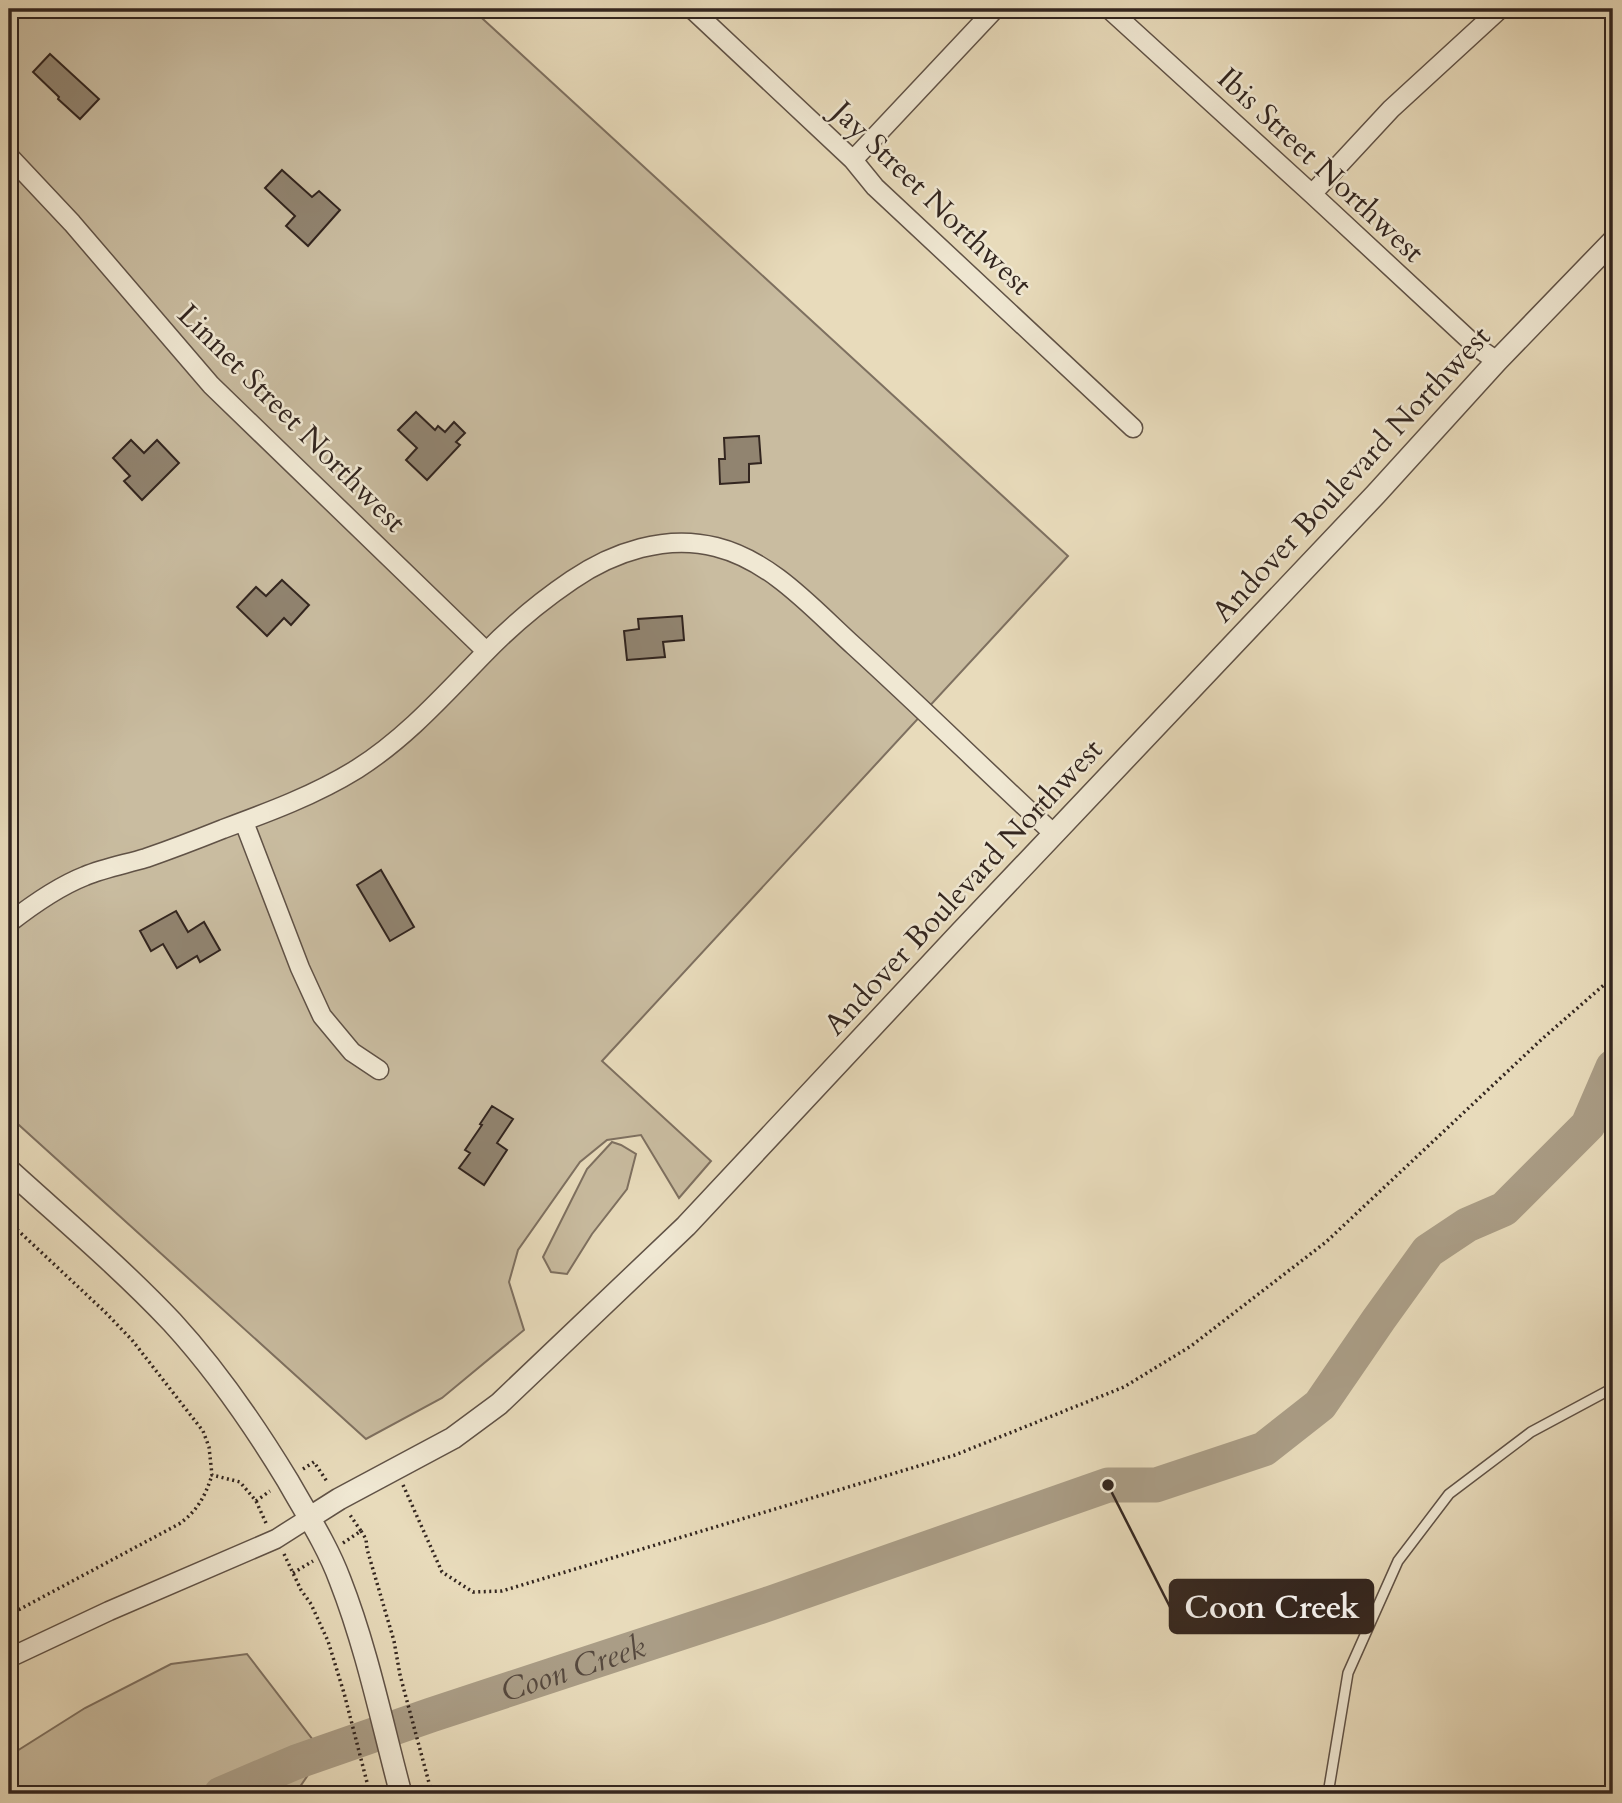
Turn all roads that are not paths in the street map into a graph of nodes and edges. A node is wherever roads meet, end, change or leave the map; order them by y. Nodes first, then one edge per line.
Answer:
1 (692, 9) edge
2 (995, 9) edge
3 (1109, 9) edge
4 (1500, 9) edge
5 (9, 156) edge
6 (853, 160) junction
7 (1312, 194) junction
8 (1613, 241) edge
9 (1497, 361) junction
10 (1133, 428) dead end
11 (486, 651) junction
12 (244, 822) junction
13 (1054, 834) junction
14 (9, 923) edge
15 (379, 1070) dead end
16 (9, 1170) edge
17 (1613, 1388) edge
18 (309, 1518) junction
19 (9, 1658) edge
20 (401, 1794) edge
21 (1328, 1794) edge

1 - 6 street, Jay Street Northwest
2 - 6 street
3 - 7 street, Ibis Street Northwest
4 - 7 street
5 - 11 street, Linnet Street Northwest
6 - 10 street, Jay Street Northwest
7 - 9 street, Ibis Street Northwest
8 - 9 street, Andover Boulevard Northwest
9 - 13 street, Andover Boulevard Northwest
11 - 12 street
11 - 13 street
12 - 14 street
12 - 15 street
13 - 18 street, Andover Boulevard Northwest
16 - 18 street
17 - 21 lane
18 - 19 street
18 - 20 street

